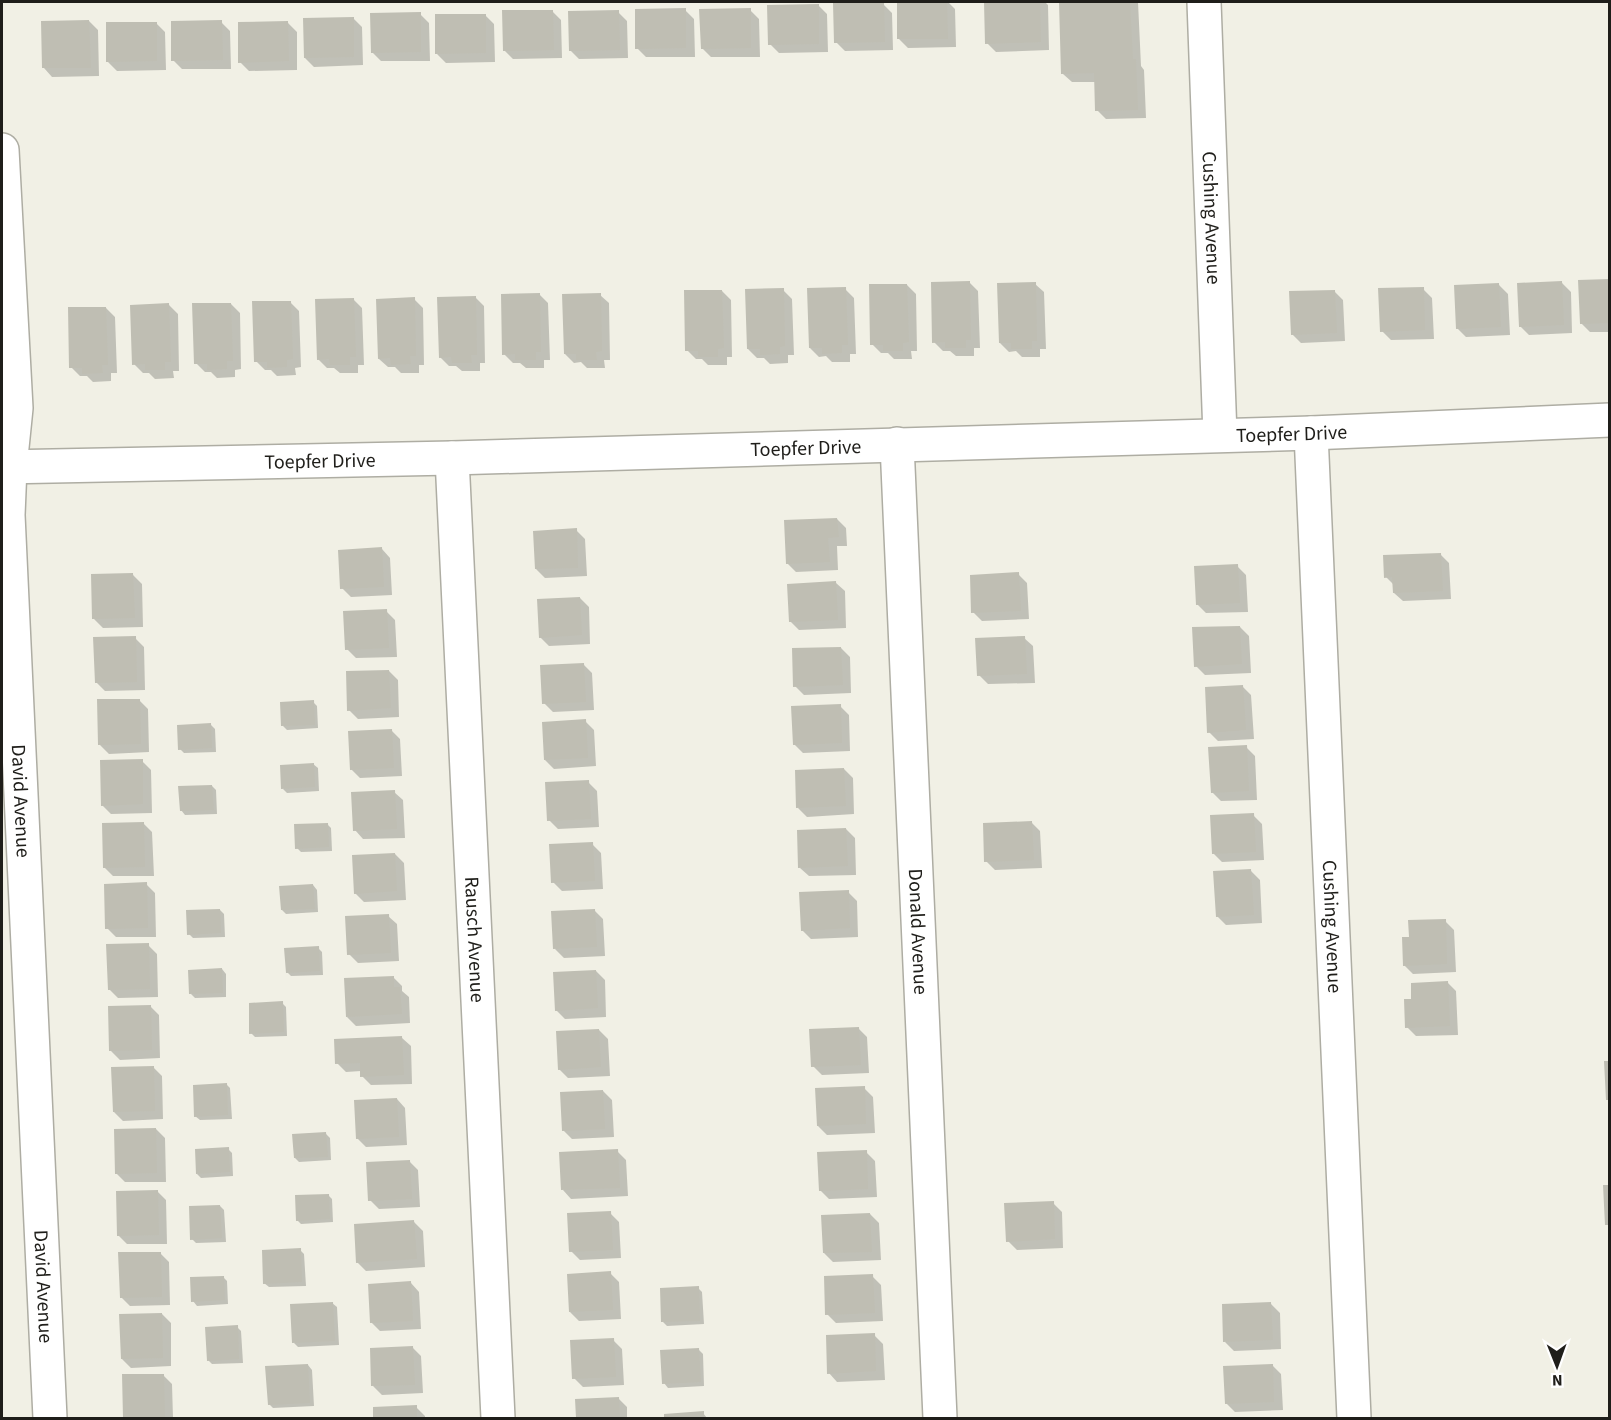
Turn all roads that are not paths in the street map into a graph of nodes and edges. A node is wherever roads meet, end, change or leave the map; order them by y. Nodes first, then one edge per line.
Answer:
1 (1204, 2) edge
2 (2, 150) edge
3 (1610, 420) edge
4 (1311, 433) junction
5 (1220, 435) junction
6 (897, 444) junction
7 (452, 458) junction
8 (6, 467) edge
9 (50, 1419) edge
10 (498, 1419) edge
11 (940, 1419) edge
12 (1354, 1419) edge

1 - 5 street, Cushing Avenue
2 - 8 street, David Avenue
3 - 4 street, Toepfer Drive
4 - 5 street, Toepfer Drive
4 - 12 street, Cushing Avenue
5 - 6 street, Toepfer Drive
6 - 7 street, Toepfer Drive
6 - 11 street, Donald Avenue
7 - 8 street, Toepfer Drive
7 - 10 street, Rausch Avenue
8 - 9 street, David Avenue

